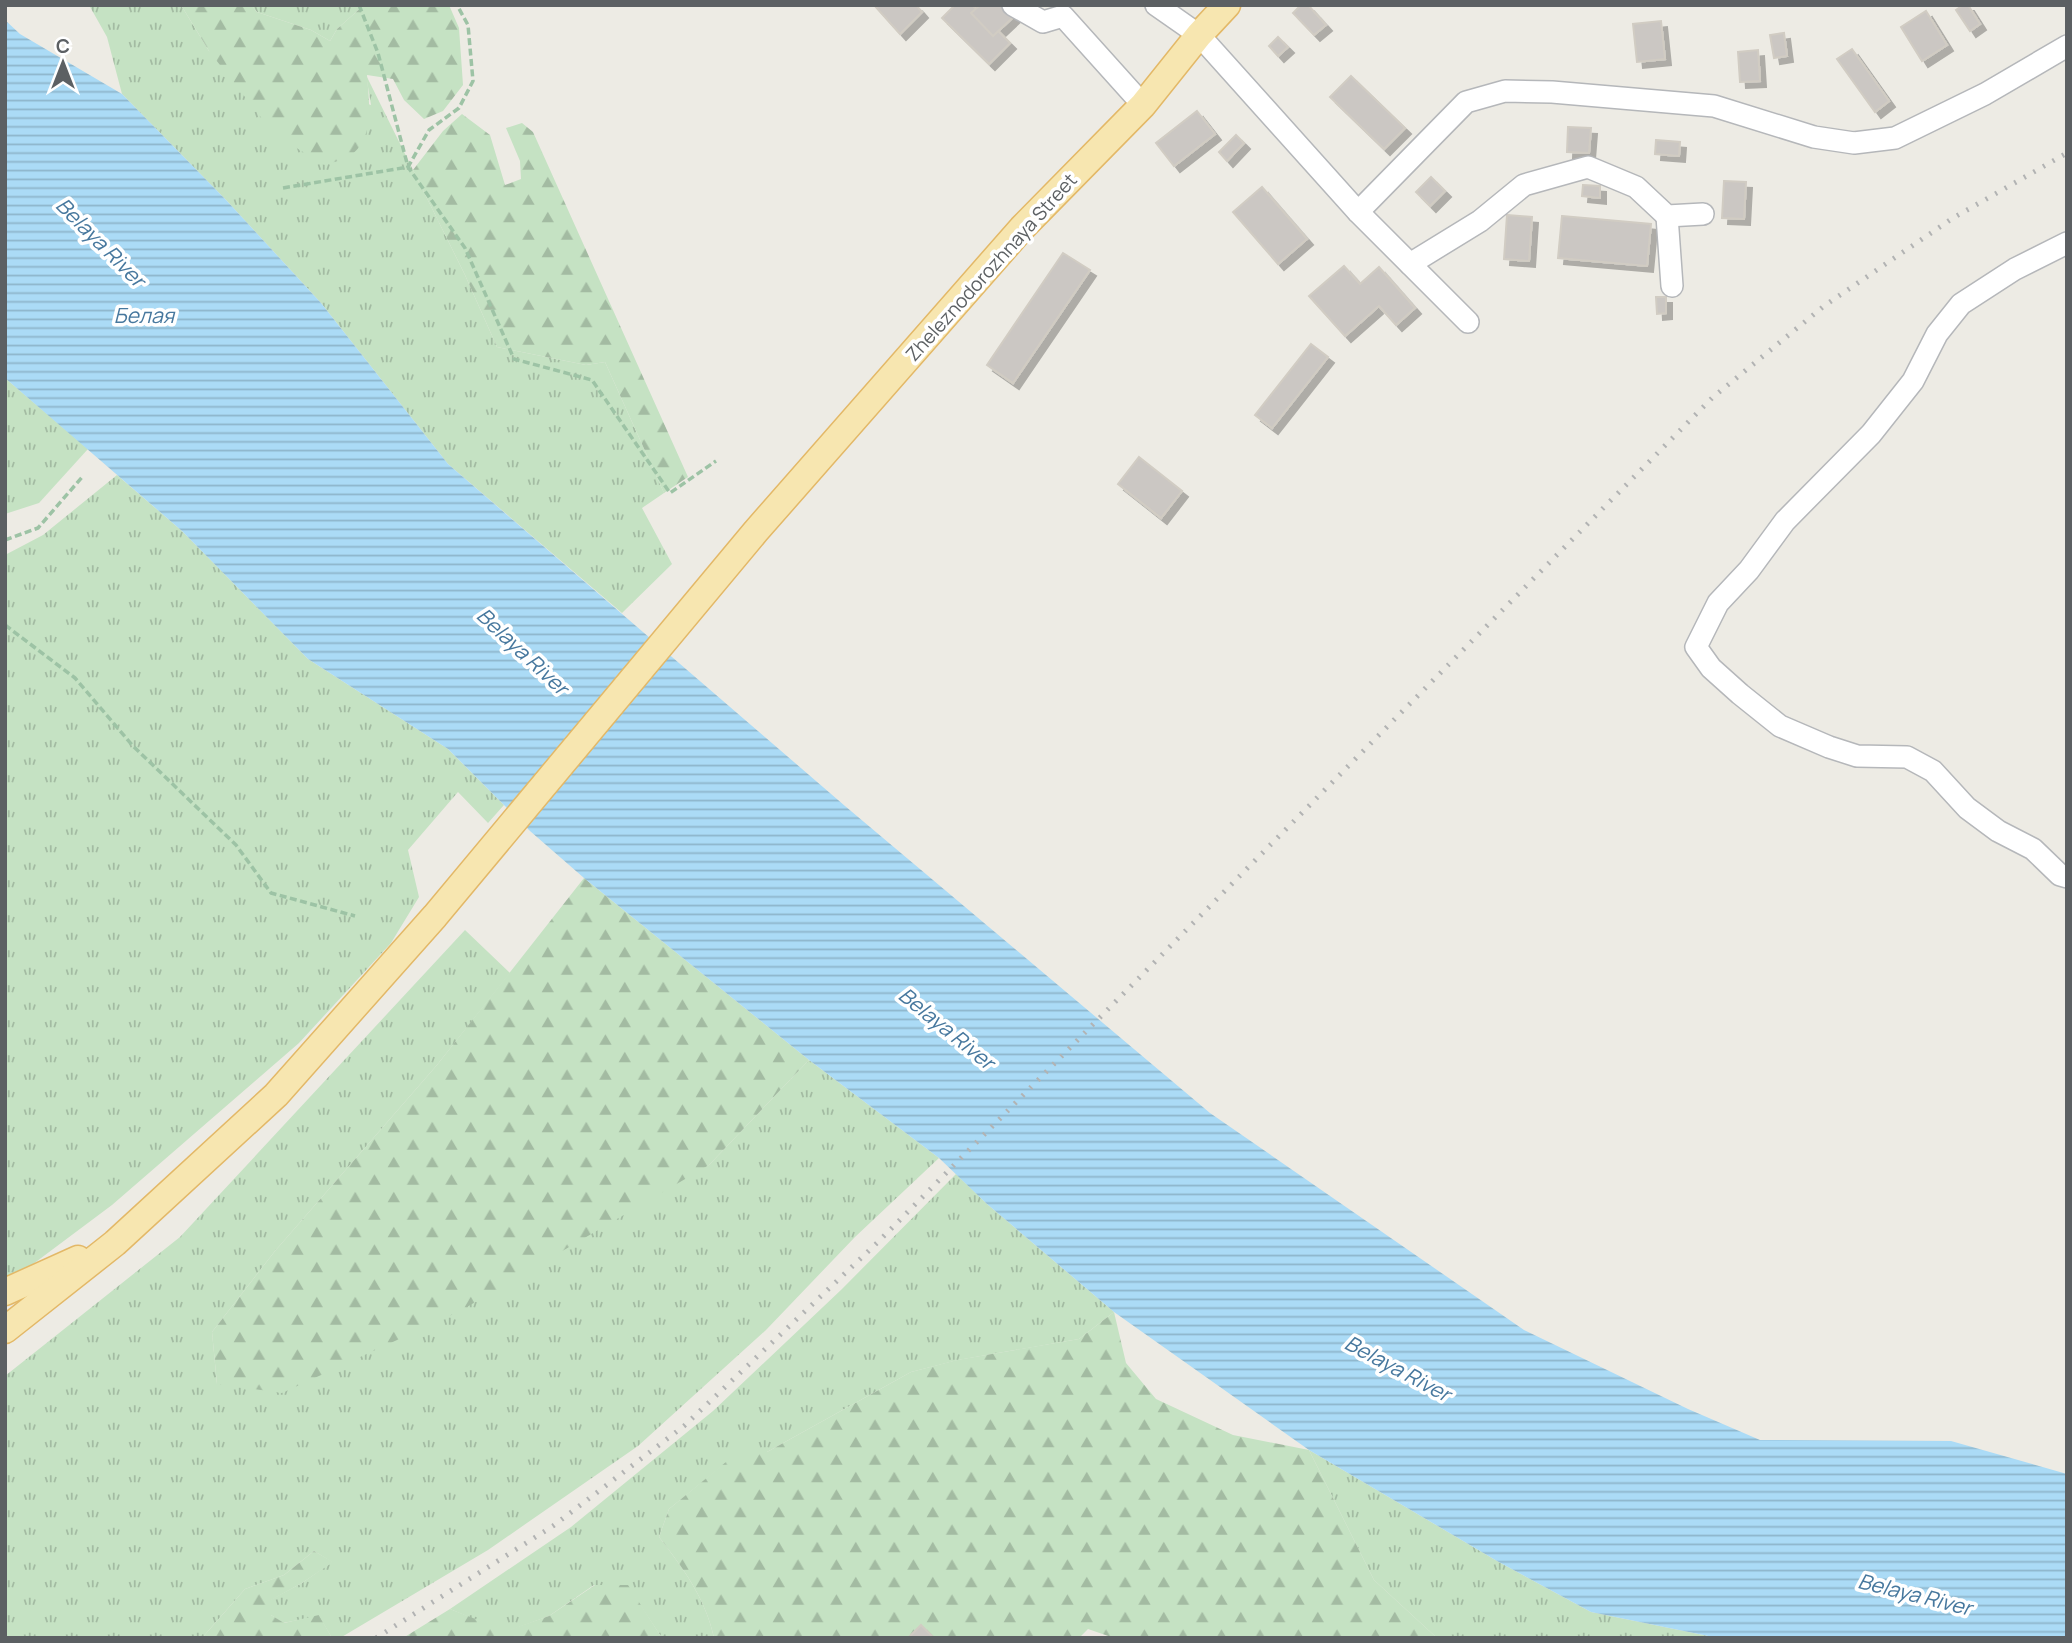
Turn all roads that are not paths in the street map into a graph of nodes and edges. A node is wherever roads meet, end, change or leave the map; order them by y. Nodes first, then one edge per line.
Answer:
1 (1013, 5) edge
2 (1156, 5) edge
3 (1227, 5) edge
4 (1071, 11) edge
5 (1199, 35) junction
6 (2067, 46) edge
7 (1143, 105) junction
8 (1358, 212) junction
9 (1703, 214) dead end
10 (1667, 216) junction
11 (2067, 243) edge
12 (1410, 264) junction
13 (1672, 286) dead end
14 (1468, 321) dead end
15 (2067, 877) edge
16 (115, 1243) junction
17 (5, 1292) edge
18 (5, 1330) edge

1 - 4 street
2 - 5 street
3 - 5 main road, Zheleznodorozhnaya Street
4 - 7 street
5 - 7 main road, Zheleznodorozhnaya Street
5 - 8 street
6 - 8 street
7 - 16 main road, Zheleznodorozhnaya Street
8 - 12 street
9 - 10 street
10 - 12 street
10 - 13 street
11 - 15 street
12 - 14 street
16 - 17 main road
16 - 18 main road

